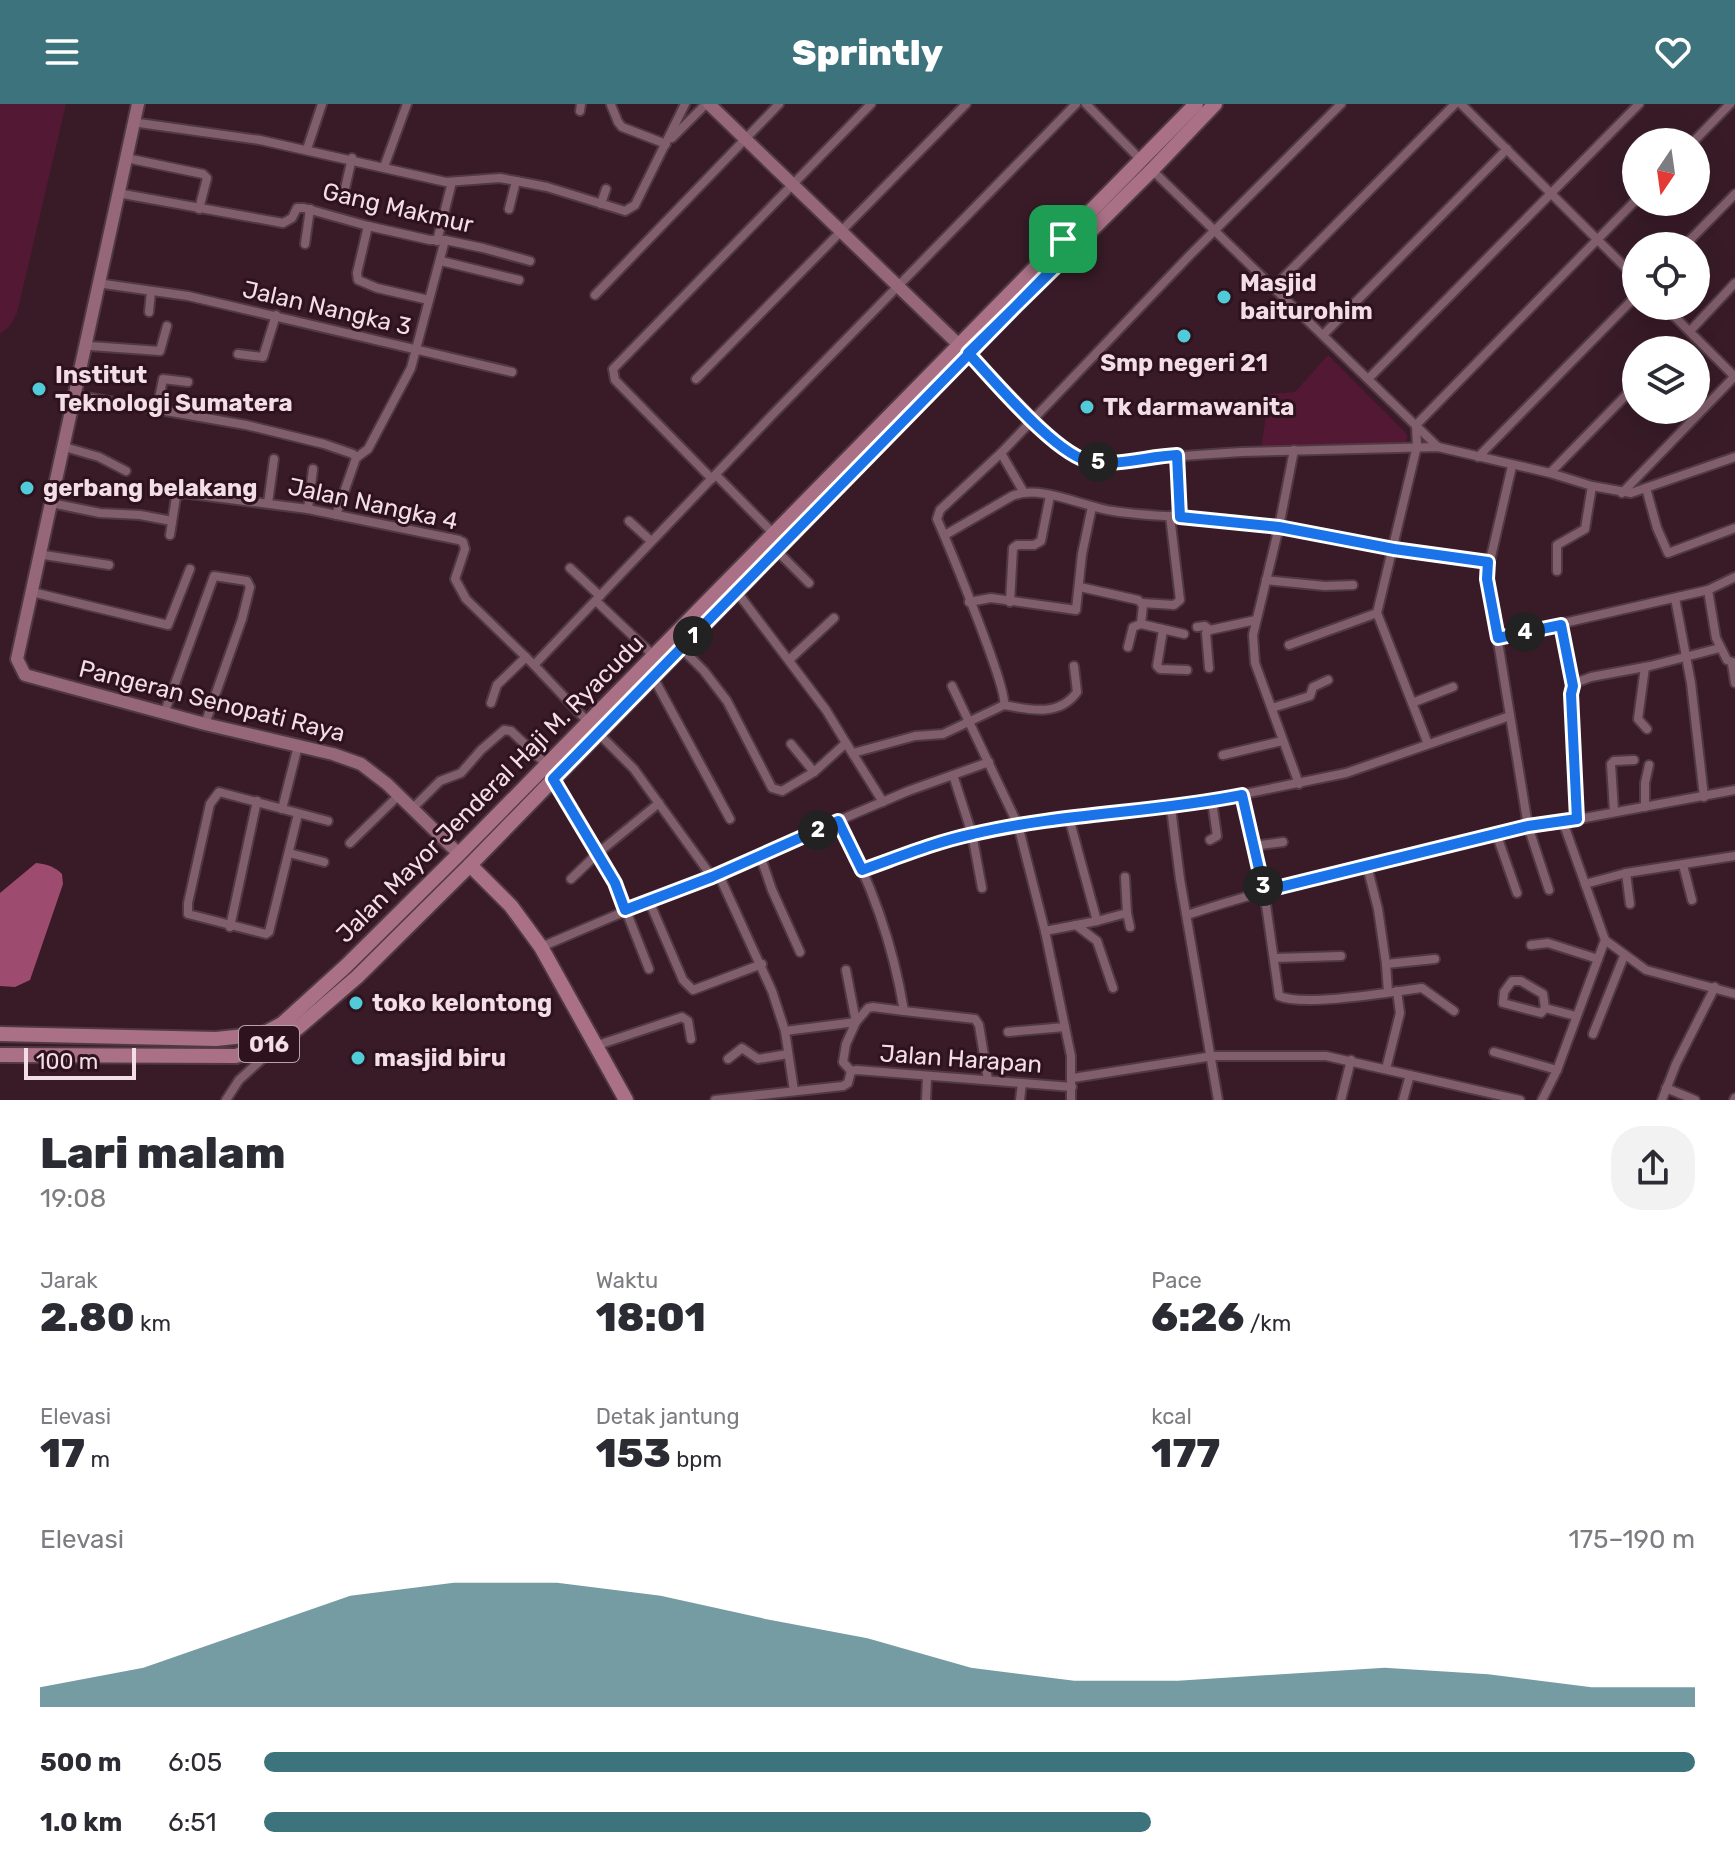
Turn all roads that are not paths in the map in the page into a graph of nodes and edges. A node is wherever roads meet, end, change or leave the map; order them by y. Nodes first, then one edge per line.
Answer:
1 (140, 104) edge
2 (322, 104) edge
3 (407, 104) edge
4 (685, 104) edge
5 (708, 104) edge
6 (779, 104) edge
7 (871, 104) edge
8 (966, 104) edge
9 (1076, 104) edge
10 (1086, 104) edge
11 (1196, 104) edge
12 (1215, 104) edge
13 (1341, 104) edge
14 (1455, 104) edge
15 (1461, 104) edge
16 (1639, 104) edge
17 (1730, 104) edge
18 (611, 105) edge
19 (139, 123) junction
20 (1707, 128) edge
21 (745, 140) junction
22 (666, 144) junction
23 (307, 149) junction
24 (1507, 149) junction
25 (352, 158) junction
26 (131, 159) junction
27 (1147, 165) junction
28 (384, 167) junction
29 (516, 181) junction
30 (452, 182) junction
31 (792, 185) junction
32 (606, 189) dead end
33 (344, 193) dead end
34 (123, 194) junction
35 (1735, 194) edge
36 (1551, 195) junction
37 (601, 204) junction
38 (199, 209) junction
39 (310, 209) junction
40 (509, 209) dead end
41 (1622, 214) edge
42 (368, 226) junction
43 (1216, 230) junction
44 (841, 231) junction
45 (1698, 232) edge
46 (1598, 239) junction
47 (441, 240) junction
48 (305, 244) dead end
49 (493, 250) junction
50 (441, 261) junction
51 (530, 261) dead end
52 (1622, 264) edge
53 (487, 271) junction
54 (519, 280) dead end
55 (1735, 283) edge
56 (104, 284) junction
57 (899, 287) junction
58 (1274, 287) junction
59 (151, 291) junction
60 (595, 295) dead end
61 (429, 300) junction
62 (1622, 310) edge
63 (149, 312) dead end
64 (276, 315) junction
65 (1679, 320) edge
66 (167, 326) dead end
67 (1690, 331) junction
68 (1324, 334) junction
69 (90, 346) junction
70 (963, 349) junction
71 (418, 350) junction
72 (238, 354) dead end
73 (82, 371) junction
74 (512, 372) dead end
75 (1735, 376) edge
76 (1369, 378) junction
77 (696, 379) dead end
78 (188, 382) dead end
79 (77, 396) junction
80 (1622, 399) edge
81 (157, 409) junction
82 (1032, 420) junction
83 (1416, 425) junction
84 (1417, 446) junction
85 (1438, 447) junction
86 (68, 448) junction
87 (1294, 450) junction
88 (1001, 453) junction
89 (1177, 455) junction
90 (1478, 457) junction
91 (1735, 457) edge
92 (356, 458) junction
93 (274, 459) dead end
94 (1512, 466) junction
95 (313, 469) dead end
96 (126, 471) dead end
97 (1550, 473) junction
98 (714, 477) junction
99 (1592, 486) junction
100 (1646, 488) junction
101 (1023, 491) junction
102 (1622, 493) junction
103 (1050, 496) junction
104 (268, 503) junction
105 (56, 504) junction
106 (1092, 507) junction
107 (308, 509) junction
108 (336, 515) junction
109 (1175, 517) junction
110 (172, 521) junction
111 (629, 521) dead end
112 (1279, 527) junction
113 (1735, 528) edge
114 (774, 534) junction
115 (170, 535) dead end
116 (945, 535) junction
117 (651, 541) junction
118 (1394, 549) junction
119 (777, 551) junction
120 (44, 555) junction
121 (1488, 562) junction
122 (109, 565) dead end
123 (570, 568) dead end
124 (190, 569) dead end
125 (1557, 571) dead end
126 (1735, 577) edge
127 (1266, 580) junction
128 (809, 583) dead end
129 (1353, 585) dead end
130 (1080, 587) junction
131 (1708, 590) junction
132 (737, 592) junction
133 (36, 593) junction
134 (598, 598) junction
135 (1675, 598) junction
136 (969, 602) junction
137 (1010, 602) junction
138 (1142, 603) junction
139 (719, 609) junction
140 (1377, 613) junction
141 (692, 617) junction
142 (834, 618) dead end
143 (1256, 620) junction
144 (1141, 624) junction
145 (1561, 625) junction
146 (1197, 627) dead end
147 (1163, 630) junction
148 (1210, 630) junction
149 (1184, 634) dead end
150 (1498, 638) junction
151 (678, 641) junction
152 (1289, 645) dead end
153 (1128, 647) dead end
154 (1720, 648) junction
155 (653, 655) junction
156 (1686, 656) junction
157 (526, 657) junction
158 (789, 660) junction
159 (1734, 664) edge
160 (534, 665) junction
161 (1074, 666) dead end
162 (18, 667) junction
163 (1645, 667) junction
164 (1209, 668) dead end
165 (1187, 670) dead end
166 (653, 677) junction
167 (1328, 680) dead end
168 (1735, 683) edge
169 (952, 686) dead end
170 (1573, 686) junction
171 (1453, 687) dead end
172 (491, 703) dead end
173 (1412, 703) junction
174 (1004, 705) junction
175 (1272, 708) junction
176 (164, 714) junction
177 (1510, 716) junction
178 (968, 723) junction
179 (205, 724) junction
180 (593, 728) junction
181 (1647, 729) dead end
182 (1282, 741) junction
183 (846, 743) junction
184 (791, 744) dead end
185 (1428, 744) junction
186 (298, 746) junction
187 (853, 753) junction
188 (1223, 755) dead end
189 (1634, 760) dead end
190 (989, 762) junction
191 (1649, 765) dead end
192 (550, 772) junction
193 (814, 772) junction
194 (953, 775) junction
195 (1299, 784) junction
196 (1735, 790) edge
197 (399, 795) junction
198 (1242, 795) junction
199 (1704, 797) junction
200 (257, 801) junction
201 (1212, 801) junction
202 (883, 802) junction
203 (659, 803) junction
204 (1645, 807) junction
205 (1171, 808) junction
206 (282, 809) junction
207 (412, 809) junction
208 (1614, 811) junction
209 (298, 814) junction
210 (1069, 818) junction
211 (730, 819) dead end
212 (1577, 819) junction
213 (328, 821) dead end
214 (838, 821) junction
215 (1563, 822) junction
216 (1018, 825) junction
217 (1528, 826) junction
218 (1496, 833) junction
219 (972, 834) junction
220 (1210, 840) dead end
221 (1283, 842) dead end
222 (350, 843) dead end
223 (1253, 846) junction
224 (289, 853) junction
225 (598, 853) junction
226 (760, 855) junction
227 (1735, 856) edge
228 (465, 860) junction
229 (324, 862) dead end
230 (1683, 865) junction
231 (1367, 866) junction
232 (862, 870) junction
233 (1626, 873) junction
234 (715, 875) junction
235 (1125, 877) dead end
236 (571, 879) dead end
237 (1585, 884) junction
238 (982, 888) dead end
239 (1549, 890) dead end
240 (1264, 891) junction
241 (1517, 893) dead end
242 (1692, 900) dead end
243 (649, 901) junction
244 (1630, 904) dead end
245 (625, 910) junction
246 (1127, 913) junction
247 (1187, 915) junction
248 (1097, 921) junction
249 (1075, 925) junction
250 (230, 927) junction
251 (1130, 927) dead end
252 (1045, 931) junction
253 (1605, 940) junction
254 (1531, 945) dead end
255 (541, 947) junction
256 (800, 952) dead end
257 (1341, 956) dead end
258 (1624, 956) junction
259 (1275, 958) junction
260 (1435, 959) dead end
261 (1598, 959) junction
262 (762, 964) junction
263 (1386, 964) junction
264 (649, 969) dead end
265 (846, 970) dead end
266 (351, 972) junction
267 (1715, 987) junction
268 (1113, 988) dead end
269 (1393, 992) junction
270 (1735, 994) edge
271 (1545, 1008) junction
272 (904, 1011) junction
273 (1454, 1011) dead end
274 (1576, 1016) junction
275 (856, 1022) junction
276 (1065, 1027) junction
277 (785, 1031) junction
278 (1008, 1032) dead end
279 (0, 1034) edge
280 (1593, 1034) dead end
281 (286, 1037) junction
282 (691, 1039) dead end
283 (595, 1046) junction
284 (1494, 1052) dead end
285 (788, 1054) junction
286 (0, 1055) edge
287 (236, 1056) junction
288 (1213, 1056) junction
289 (728, 1059) dead end
290 (1351, 1060) junction
291 (1386, 1069) junction
292 (1557, 1070) junction
293 (248, 1071) junction
294 (851, 1071) junction
295 (1410, 1075) junction
296 (927, 1077) junction
297 (988, 1080) junction
298 (1022, 1083) junction
299 (1072, 1083) junction
300 (1666, 1088) junction
301 (794, 1091) junction
302 (226, 1100) edge
303 (626, 1100) edge
304 (715, 1100) edge
305 (926, 1100) edge
306 (1020, 1100) edge
307 (1071, 1100) edge
308 (1218, 1100) edge
309 (1341, 1100) edge
310 (1403, 1100) edge
311 (1520, 1100) edge
312 (1542, 1100) edge
313 (1662, 1100) edge
314 (1695, 1100) edge

1 - 19 street
1 - 73 street
2 - 23 street
3 - 28 street
4 - 22 street
5 - 21 street
5 - 22 street
6 - 21 street
7 - 31 street
8 - 44 street
9 - 57 street
10 - 27 street
11 - 27 main road, Jalan Mayor Jenderal Haji M. Ryacudu
12 - 27 main road, Jalan Mayor Jenderal Haji M. Ryacudu
13 - 43 street
14 - 58 street
15 - 24 street
16 - 36 street
17 - 20 street
18 - 22 street
19 - 23 street
19 - 26 street
21 - 31 street
21 - 60 street
22 - 37 street
23 - 25 street
24 - 36 street
24 - 68 street
25 - 28 street
25 - 33 street
26 - 34 street
26 - 38 street
27 - 43 street
27 - 70 main road, Jalan Mayor Jenderal Haji M. Ryacudu
28 - 30 street
29 - 30 street
29 - 37 street
29 - 40 street
30 - 47 street
31 - 44 street
31 - 98 street
32 - 37 street
34 - 38 street, Gang Makmur
34 - 56 street
35 - 45 street
36 - 46 street
36 - 76 street
38 - 39 street, Gang Makmur
39 - 42 street, Gang Makmur
39 - 48 street
41 - 46 street
42 - 47 street, Gang Makmur
42 - 61 street
43 - 58 street
43 - 82 street
44 - 57 street
44 - 77 street
46 - 52 street
46 - 83 street
47 - 49 street, Gang Makmur
47 - 50 street
49 - 51 street, Gang Makmur
49 - 53 street
50 - 53 street
50 - 61 street
53 - 54 street
55 - 67 street
56 - 59 street, Jalan Nangka 3
56 - 69 street
57 - 70 street
57 - 98 street
58 - 68 street
59 - 63 street
59 - 64 street, Jalan Nangka 3
61 - 71 street
62 - 90 street
64 - 71 street, Jalan Nangka 3
64 - 72 street
65 - 67 street
66 - 69 street
67 - 75 street
68 - 76 street
69 - 73 street
70 - 82 street
70 - 114 main road, Jalan Mayor Jenderal Haji M. Ryacudu
70 - 119 main road, Jalan Mayor Jenderal Haji M. Ryacudu
71 - 74 street
71 - 92 street, Jalan Nangka 3
73 - 79 street
75 - 102 street
76 - 83 street
78 - 81 street
79 - 81 street
79 - 86 street
79 - 162 street
80 - 97 street
81 - 92 street
82 - 88 street
82 - 89 street
83 - 84 street
83 - 85 street
84 - 85 street
84 - 87 street
84 - 118 street
85 - 90 street
86 - 96 street
86 - 105 street
87 - 89 street
87 - 112 street
88 - 101 street
88 - 116 street
89 - 109 street
90 - 94 street
91 - 100 street
92 - 108 street, Jalan Nangka 3
93 - 104 street
94 - 97 street
94 - 121 street
95 - 107 street
97 - 99 street
98 - 114 street
98 - 117 street
99 - 102 street
99 - 125 street
100 - 102 street
100 - 113 street
101 - 103 street
101 - 116 street
103 - 106 street
103 - 137 street
104 - 107 street, Jalan Nangka 4
104 - 110 street, Jalan Nangka 4
105 - 110 street
105 - 120 street
106 - 109 street
106 - 130 street
107 - 108 street, Jalan Nangka 4
108 - 157 street, Jalan Nangka 4
109 - 112 street
109 - 138 street
110 - 115 street, Jalan Nangka 4
111 - 117 street
112 - 118 street
112 - 127 street
114 - 141 main road, Jalan Mayor Jenderal Haji M. Ryacudu
116 - 136 street
117 - 134 street
118 - 121 street
118 - 140 street
119 - 128 street
119 - 132 main road, Jalan Mayor Jenderal Haji M. Ryacudu
120 - 122 street
120 - 133 street
121 - 150 street
123 - 134 street
124 - 133 street
126 - 131 street
127 - 129 street
127 - 143 street
130 - 137 street
130 - 138 street
131 - 135 street
131 - 154 street
132 - 139 main road, Jalan Mayor Jenderal Haji M. Ryacudu
132 - 158 street
133 - 162 street
134 - 155 street
134 - 160 street
135 - 145 street
135 - 156 street
136 - 137 street
136 - 174 street
138 - 144 street
139 - 141 main road
139 - 151 main road, Jalan Mayor Jenderal Haji M. Ryacudu
140 - 152 street
140 - 173 street
141 - 151 main road, Jalan Mayor Jenderal Haji M. Ryacudu
142 - 158 street
143 - 148 street
143 - 175 street
144 - 147 street
144 - 153 street
145 - 150 street
145 - 170 street
146 - 148 street
147 - 149 street
147 - 165 street
148 - 164 street
150 - 177 street
151 - 155 main road, Jalan Mayor Jenderal Haji M. Ryacudu
151 - 166 main road, Jalan Mayor Jenderal Haji M. Ryacudu
151 - 193 street
154 - 156 street
154 - 159 street
155 - 180 main road, Jalan Mayor Jenderal Haji M. Ryacudu
156 - 163 street
156 - 199 street
157 - 160 street, Jalan Nangka 4
157 - 172 street
158 - 183 street
159 - 168 street
160 - 180 street, Jalan Nangka 4
161 - 174 street
162 - 176 street, Pangeran Senopati Raya
163 - 170 street
163 - 181 street
166 - 180 main road, Jalan Mayor Jenderal Haji M. Ryacudu
166 - 211 street
167 - 175 street
169 - 178 street
170 - 212 street
171 - 173 street
173 - 185 street
174 - 178 street
175 - 182 street
176 - 179 street, Pangeran Senopati Raya
176 - 179 street
177 - 185 street
177 - 217 street
178 - 187 street
178 - 190 street
179 - 186 street, Pangeran Senopati Raya
180 - 192 main road, Jalan Mayor Jenderal Haji M. Ryacudu
180 - 203 street, Jalan Nangka 4
182 - 188 street
182 - 195 street
183 - 187 street
183 - 193 street
184 - 193 street
185 - 195 street
186 - 197 street, Pangeran Senopati Raya
186 - 206 street
187 - 202 street
189 - 208 street
190 - 194 street
190 - 216 street
191 - 204 street
192 - 207 street
192 - 225 street
192 - 228 main road, Jalan Mayor Jenderal Haji M. Ryacudu
194 - 202 street
194 - 219 street
195 - 198 street
196 - 199 street
197 - 207 street, Pangeran Senopati Raya
197 - 222 street
198 - 201 street
198 - 223 street
199 - 204 street
200 - 206 street
200 - 250 street
200 - 250 street
201 - 205 street
201 - 220 street
202 - 214 street
203 - 225 street
203 - 234 street, Jalan Nangka 4
204 - 208 street
205 - 210 street
205 - 247 street
206 - 209 street
207 - 228 street, Pangeran Senopati Raya
208 - 212 street
209 - 213 street
209 - 224 street
210 - 216 street
210 - 248 street
212 - 215 street
214 - 226 street
214 - 232 street
215 - 217 street
215 - 237 street
216 - 219 street
216 - 252 street
217 - 218 street
217 - 239 street
218 - 231 street
218 - 241 street
219 - 232 street
219 - 238 street
221 - 223 street
223 - 240 street
224 - 229 street
224 - 250 street
225 - 236 street
225 - 245 street
226 - 234 street
226 - 256 street
227 - 230 street
228 - 255 main road
228 - 266 main road, Jalan Mayor Jenderal Haji M. Ryacudu / 016
230 - 233 street
230 - 242 street
231 - 240 street
231 - 263 street
232 - 272 street
233 - 237 street
233 - 244 street
234 - 243 street
234 - 262 street, Jalan Nangka 4
235 - 246 street
237 - 253 street
240 - 247 street
240 - 259 street
243 - 245 street
243 - 262 street
245 - 255 street
245 - 264 street
246 - 248 street
246 - 251 street
247 - 288 street
248 - 249 street
249 - 252 street
249 - 268 street
252 - 276 street
253 - 258 street
253 - 261 street
254 - 261 street
255 - 283 main road
257 - 259 street
258 - 267 street
258 - 280 street
259 - 269 street
260 - 263 street
261 - 274 street
262 - 277 street, Jalan Nangka 4
263 - 269 street
265 - 275 street
266 - 279 main road, Jalan Mayor Jenderal Haji M. Ryacudu / 016
266 - 281 main road, Jalan Mayor Jenderal Haji M. Ryacudu / 016
267 - 270 street
267 - 300 street
269 - 273 street
269 - 291 street
271 - 271 street
271 - 274 street
272 - 275 street
272 - 297 street
274 - 292 street
275 - 277 street
275 - 294 street
276 - 278 street
276 - 299 street
277 - 285 street, Jalan Nangka 4
281 - 287 main road, Jalan Mayor Jenderal Haji M. Ryacudu / 016
281 - 293 street
282 - 283 street
283 - 303 main road
284 - 292 street
285 - 289 street
285 - 301 street, Jalan Nangka 4
286 - 287 main road, Jalan Mayor Jenderal Haji M. Ryacudu / 016
287 - 293 street
288 - 290 street, Jalan Harapan
288 - 299 street, Jalan Harapan
288 - 308 street
290 - 291 street, Jalan Harapan
290 - 309 street
291 - 295 street, Jalan Harapan
292 - 312 street
293 - 302 street
294 - 296 street, Jalan Harapan
294 - 301 street, Jalan Harapan
295 - 310 street
295 - 311 street, Jalan Harapan
296 - 297 street, Jalan Harapan
296 - 305 street
297 - 298 street, Jalan Harapan
298 - 299 street, Jalan Harapan
298 - 306 street
299 - 307 street
300 - 313 street
300 - 314 street
301 - 304 street, Jalan Harapan

